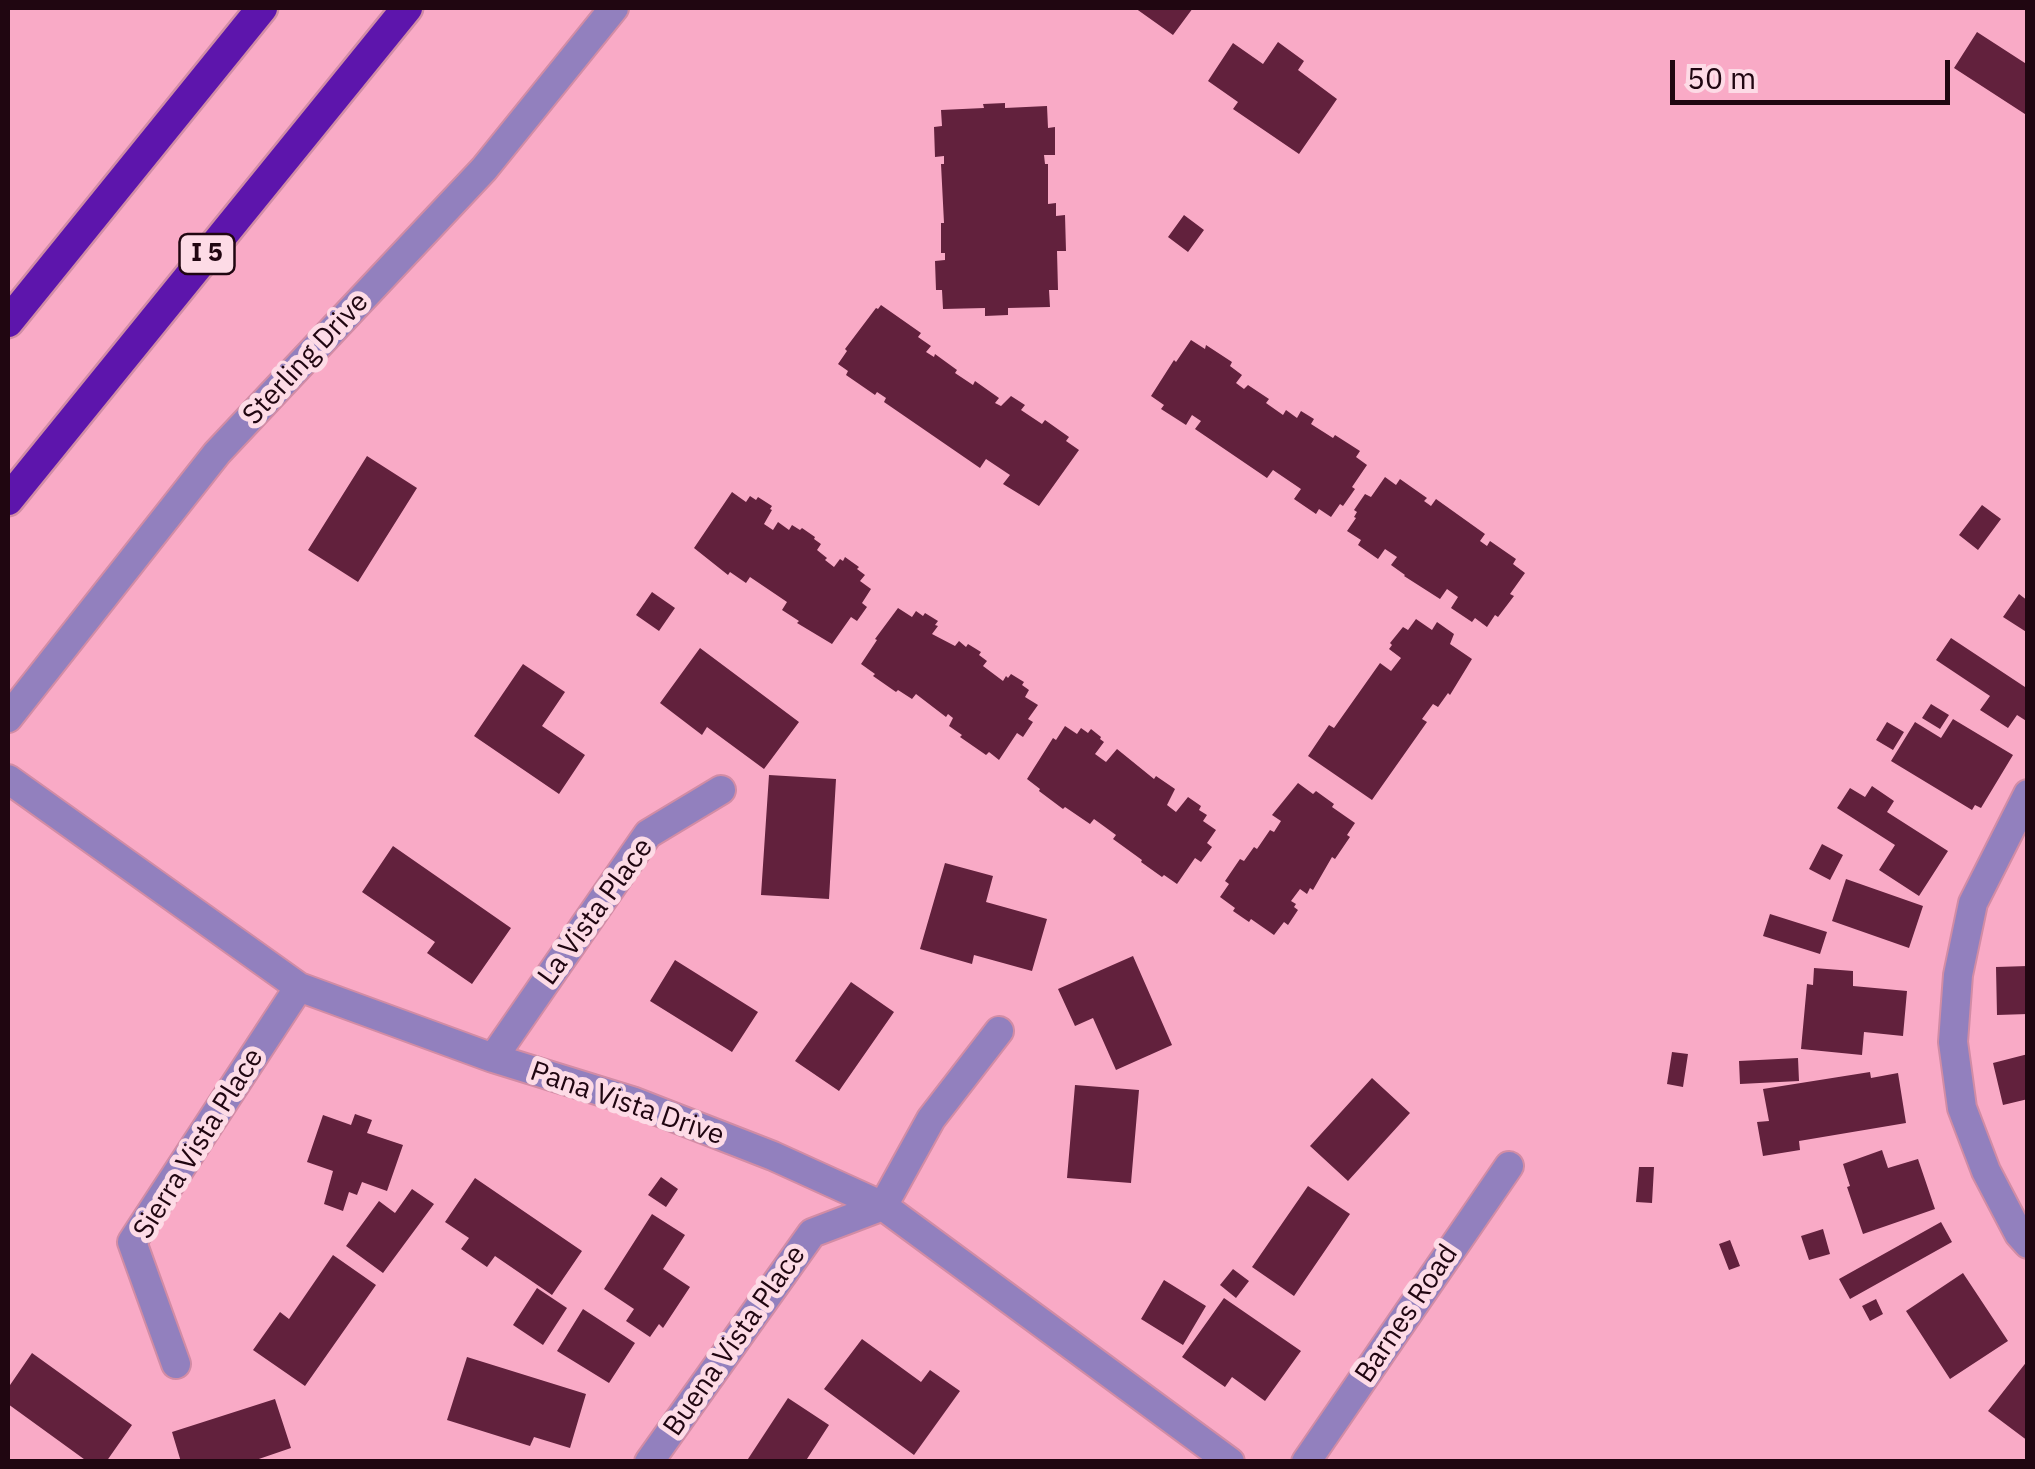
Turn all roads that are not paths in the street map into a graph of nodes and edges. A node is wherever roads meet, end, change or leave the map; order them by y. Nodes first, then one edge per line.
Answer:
1 (240, 8) edge
2 (262, 8) edge
3 (407, 8) edge
4 (614, 8) edge
5 (97, 211) junction
6 (8, 322) edge
7 (8, 500) edge
8 (8, 718) edge
9 (8, 779) edge
10 (721, 790) dead end
11 (2028, 794) edge
12 (299, 986) junction
13 (998, 1032) dead end
14 (493, 1058) junction
15 (1509, 1166) dead end
16 (883, 1206) junction
17 (2028, 1244) edge
18 (176, 1364) dead end
19 (649, 1462) edge
20 (1230, 1462) edge
21 (1306, 1462) edge

1 - 5 highway
2 - 5 highway
3 - 7 highway, I 5
4 - 8 street, Sterling Drive
5 - 6 highway
9 - 12 street, Pana Vista Drive
10 - 14 street, La Vista Place
11 - 17 street
12 - 14 street, Pana Vista Drive
12 - 18 street, Sierra Vista Place
13 - 16 street
14 - 16 street, Pana Vista Drive
15 - 21 street, Barnes Road
16 - 19 street, Buena Vista Place
16 - 20 street, Pana Vista Drive

